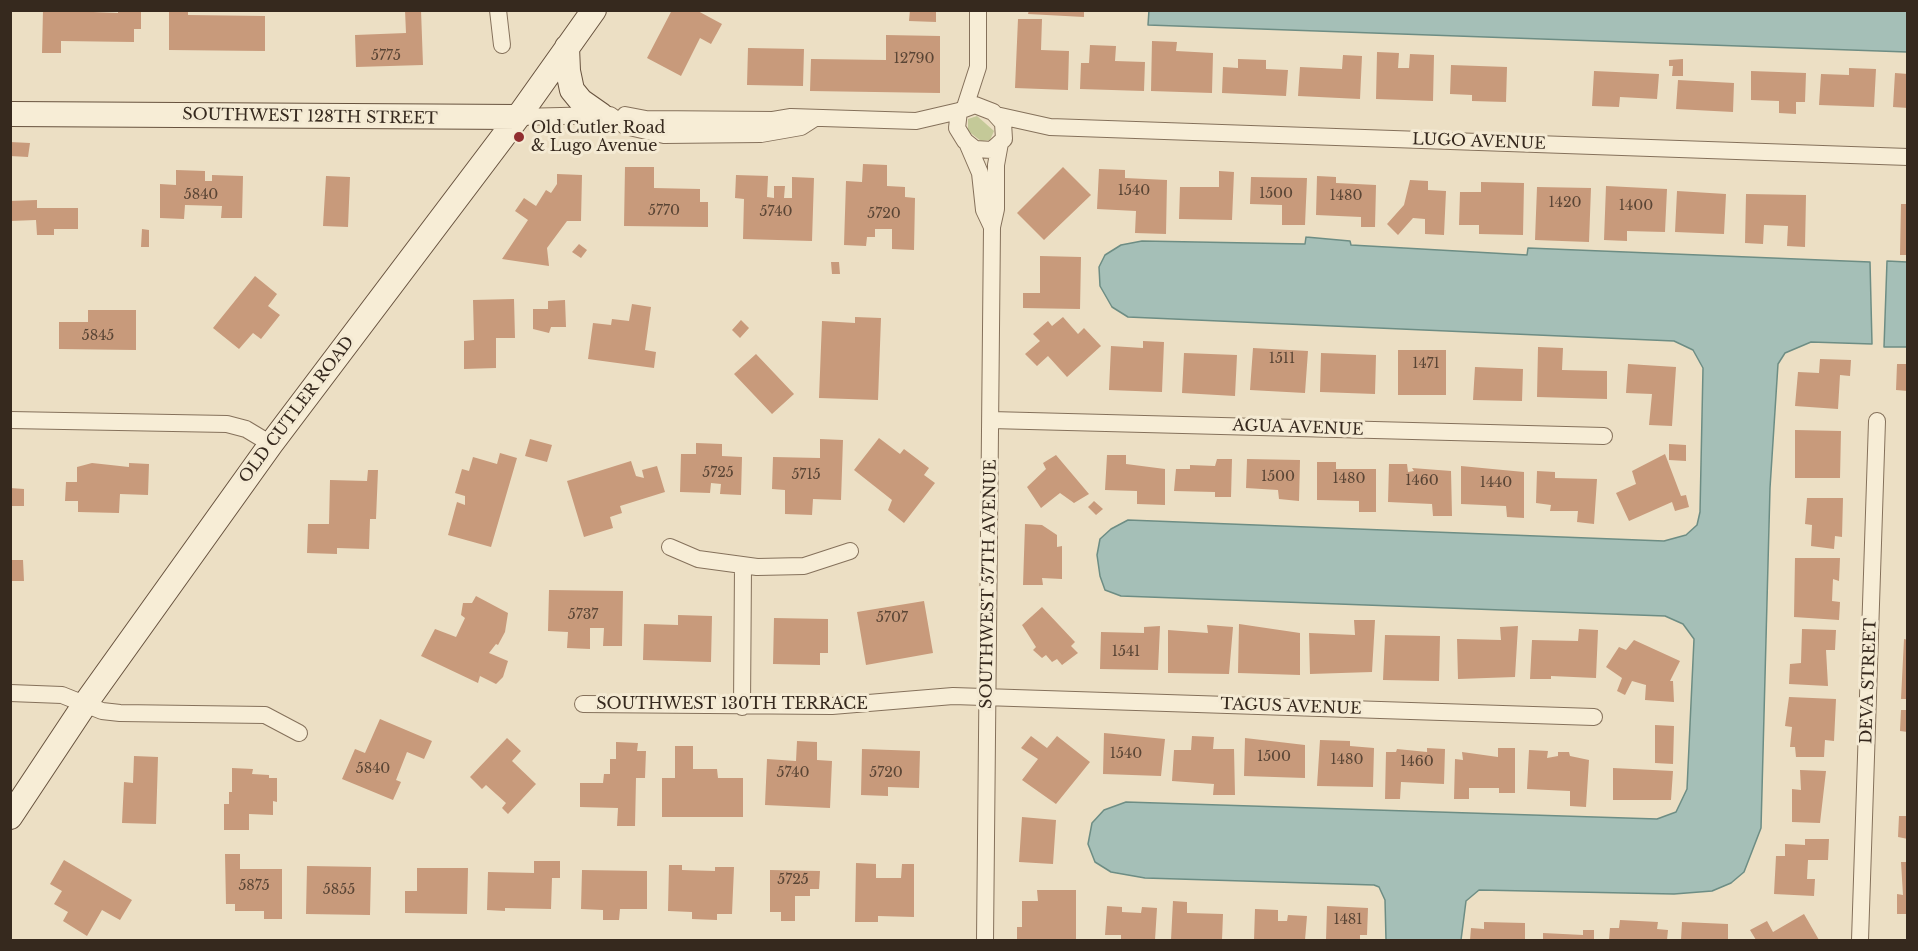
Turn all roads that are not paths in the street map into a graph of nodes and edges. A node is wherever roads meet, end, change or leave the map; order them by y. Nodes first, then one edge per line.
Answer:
1 (498, 10) edge
2 (594, 10) edge
3 (978, 10) edge
4 (502, 45) dead end
5 (567, 46) junction
6 (978, 67) junction
7 (962, 109) junction
8 (992, 112) junction
9 (10, 114) edge
10 (612, 115) junction
11 (518, 117) junction
12 (816, 118) junction
13 (916, 121) junction
14 (1050, 127) junction
15 (965, 141) junction
16 (1002, 141) junction
17 (1908, 157) edge
18 (992, 227) junction
19 (10, 420) edge
20 (991, 420) junction
21 (1877, 422) dead end
22 (1604, 436) dead end
23 (271, 444) junction
24 (670, 547) dead end
25 (850, 551) dead end
26 (743, 566) junction
27 (10, 693) edge
28 (988, 697) junction
29 (85, 704) junction
30 (583, 704) dead end
31 (742, 706) junction
32 (1594, 717) dead end
33 (299, 733) dead end
34 (10, 817) edge
35 (985, 940) edge
36 (1860, 940) edge

1 - 4 street
2 - 5 main road, OLD CUTLER ROAD
3 - 6 street
5 - 10 main road
5 - 11 main road, OLD CUTLER ROAD
6 - 7 street
6 - 8 street
7 - 8 street
7 - 13 street, SOUTHWEST 128TH STREET
7 - 15 street
8 - 14 street
8 - 16 street
9 - 11 main road, SOUTHWEST 128TH STREET
10 - 11 street, SOUTHWEST 128TH STREET
10 - 12 street, SOUTHWEST 128TH STREET
10 - 12 street, SOUTHWEST 128TH STREET
11 - 23 main road, OLD CUTLER ROAD
12 - 13 street, SOUTHWEST 128TH STREET
13 - 15 street, SOUTHWEST 128TH STREET
14 - 16 street
14 - 17 street, LUGO AVENUE
15 - 16 street
15 - 18 street, SOUTHWEST 57TH AVENUE
16 - 18 street, SOUTHWEST 57TH AVENUE
18 - 20 street, SOUTHWEST 57TH AVENUE
19 - 23 street
20 - 22 street, AGUA AVENUE
20 - 28 street, SOUTHWEST 57TH AVENUE
21 - 36 street, DEVA STREET
23 - 29 main road, OLD CUTLER ROAD
24 - 26 street
25 - 26 street
26 - 31 street
27 - 29 street
28 - 31 street, SOUTHWEST 130TH TERRACE
28 - 32 street, TAGUS AVENUE
28 - 35 street, SOUTHWEST 57TH AVENUE
29 - 33 street
29 - 34 main road, OLD CUTLER ROAD
30 - 31 street, SOUTHWEST 130TH TERRACE

